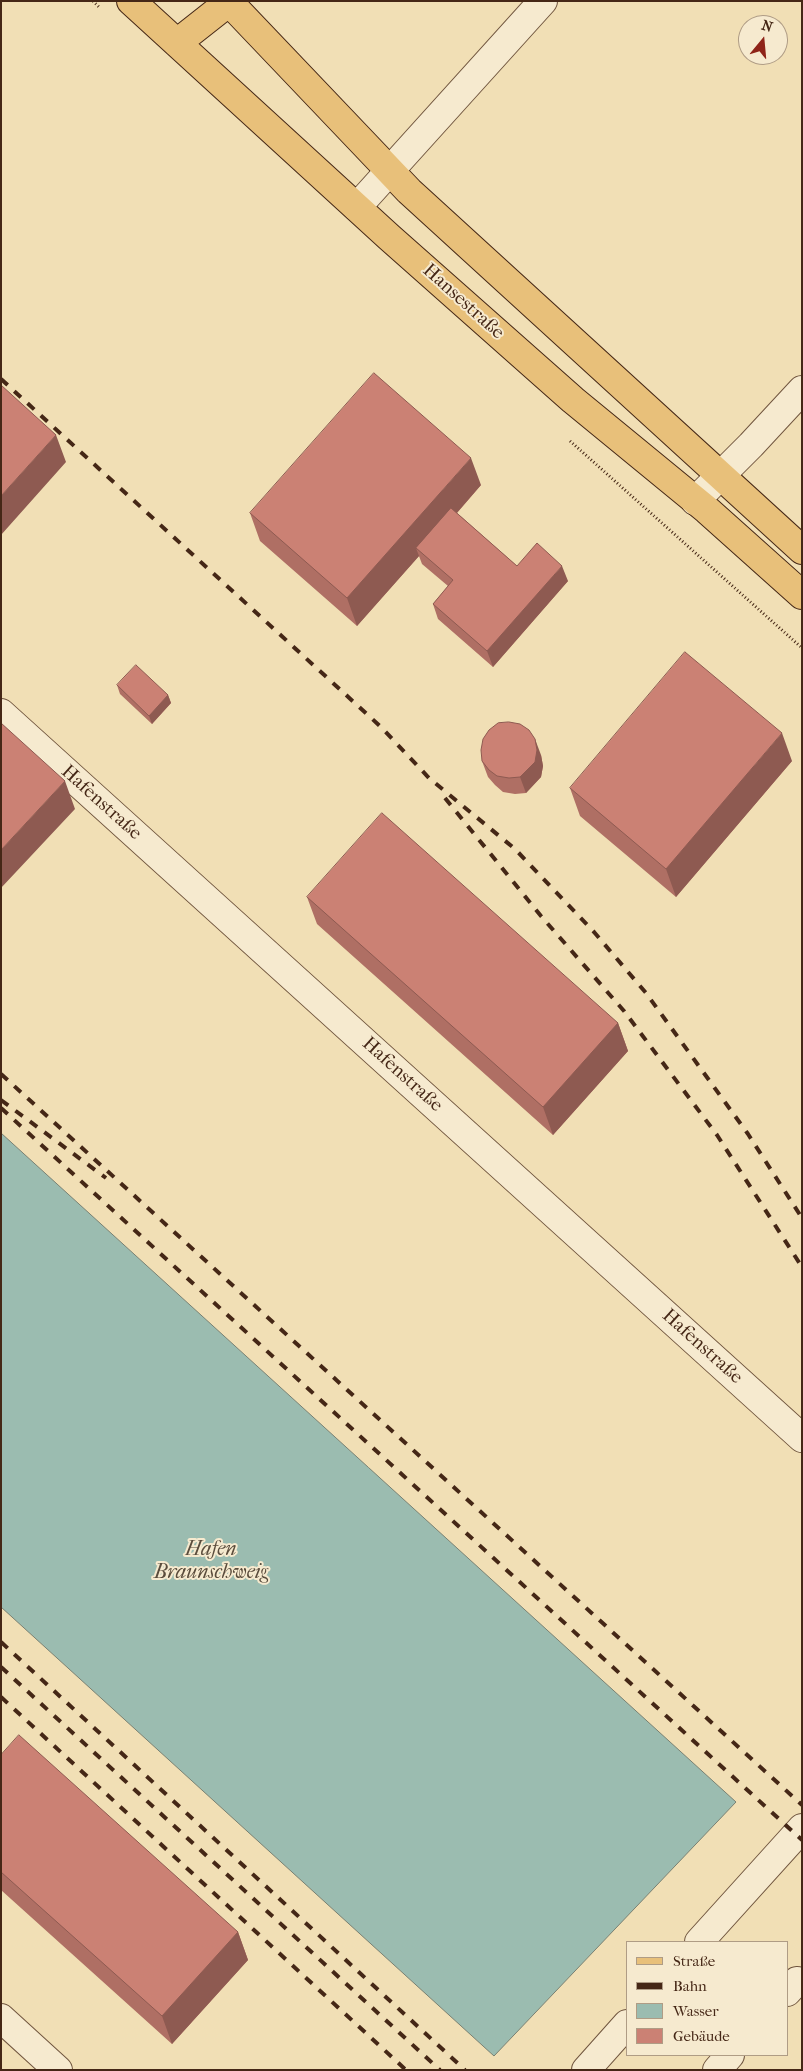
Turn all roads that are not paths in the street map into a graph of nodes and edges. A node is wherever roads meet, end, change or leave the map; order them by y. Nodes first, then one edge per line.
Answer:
1 (131, 1) edge
2 (543, 1) edge
3 (229, 2) edge
4 (177, 43) junction
5 (391, 172) junction
6 (357, 208) junction
7 (802, 390) edge
8 (720, 476) junction
9 (695, 501) junction
10 (802, 550) edge
11 (802, 595) edge
12 (1, 713) edge
13 (802, 1438) edge
14 (802, 1828) edge
15 (701, 1941) edge
16 (1, 2018) edge
17 (626, 2025) edge
18 (729, 2056) edge
19 (58, 2070) edge
20 (586, 2070) edge
21 (717, 2070) edge

1 - 4 main road, Hansestraße
2 - 5 street
3 - 4 main road
3 - 5 main road
4 - 6 main road, Hansestraße
5 - 6 street
5 - 8 main road
6 - 9 main road, Hansestraße
7 - 8 street
8 - 9 street
8 - 10 main road
9 - 11 main road, Hansestraße
12 - 13 street, Hafenstraße
14 - 15 street
16 - 19 street
17 - 20 street
18 - 21 street

